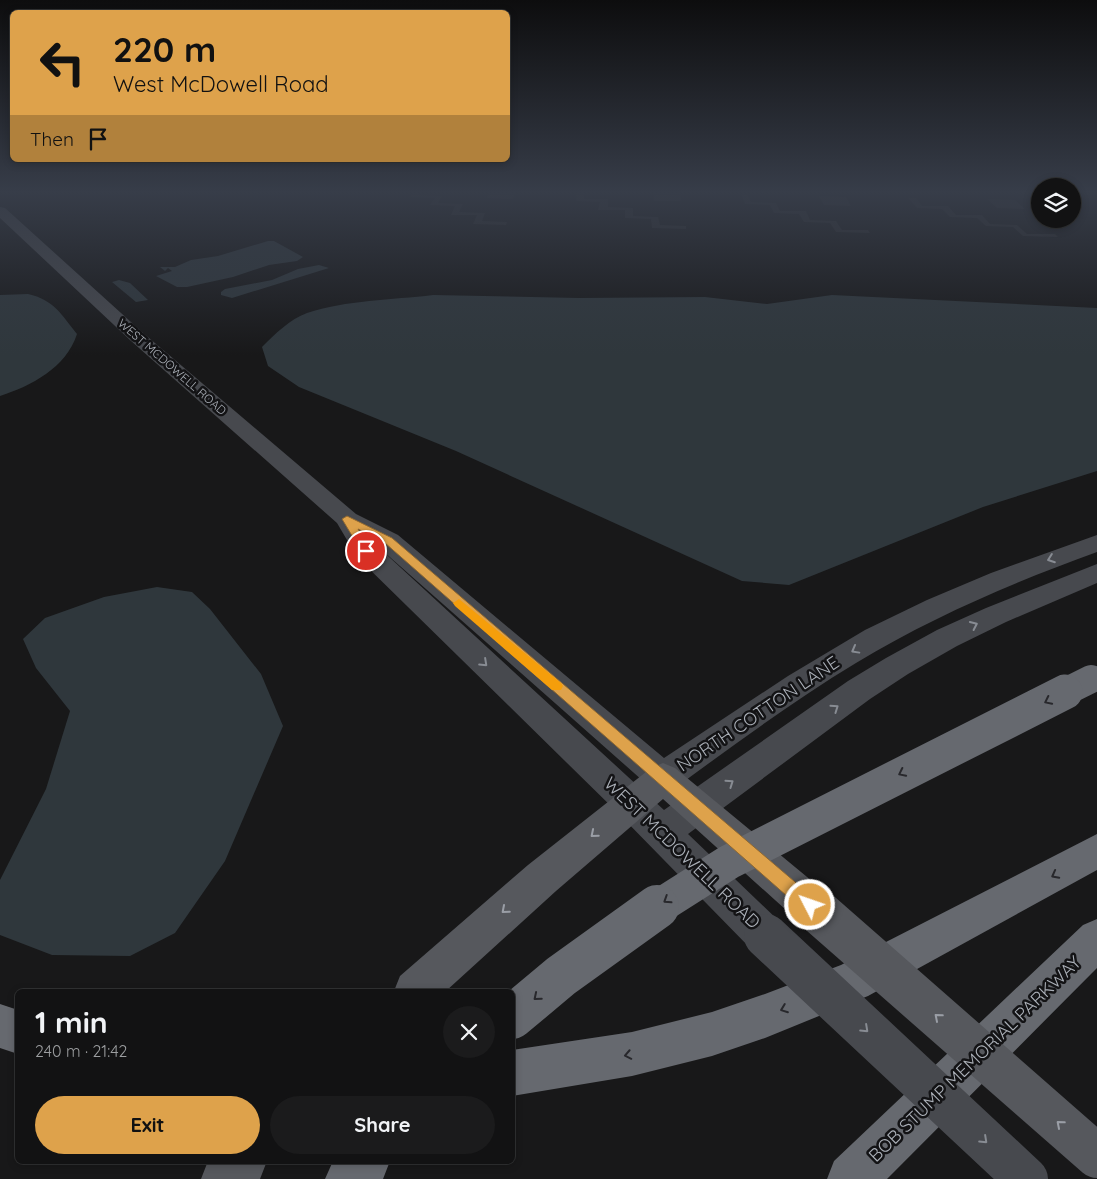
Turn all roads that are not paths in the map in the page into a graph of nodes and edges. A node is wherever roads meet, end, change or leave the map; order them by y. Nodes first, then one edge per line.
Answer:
1 (37, 245) edge
2 (347, 519) junction
3 (1097, 543) edge
4 (1097, 573) edge
5 (1094, 678) edge
6 (663, 778) junction
7 (632, 802) junction
8 (696, 807) junction
9 (662, 832) junction
10 (1097, 851) edge
11 (1097, 939) edge
12 (420, 986) edge
13 (515, 1014) edge
14 (0, 1026) edge
15 (15, 1031) edge
16 (515, 1073) edge
17 (1097, 1156) edge
18 (240, 1164) edge
19 (363, 1164) edge
20 (226, 1179) edge
21 (350, 1179) edge
22 (852, 1179) edge
23 (1026, 1179) edge

1 - 2 main road, WEST MCDOWELL ROAD
2 - 6 main road, WEST MCDOWELL ROAD
2 -> 7 main road, WEST MCDOWELL ROAD
3 -> 6 main road, NORTH COTTON LANE
8 -> 4 main road
5 -> 13 highway, bridge
6 - 7 main road, NORTH COTTON LANE
6 - 8 main road, WEST MCDOWELL ROAD
7 - 9 main road, WEST MCDOWELL ROAD
7 -> 12 main road, NORTH COTTON LANE
8 - 9 main road
17 -> 8 main road, WEST MCDOWELL ROAD, bridge
9 -> 23 main road, WEST MCDOWELL ROAD, bridge
10 -> 16 highway
11 - 22 highway, BOB STUMP MEMORIAL PARKWAY
14 - 15 highway
18 - 20 main road
19 - 21 highway

